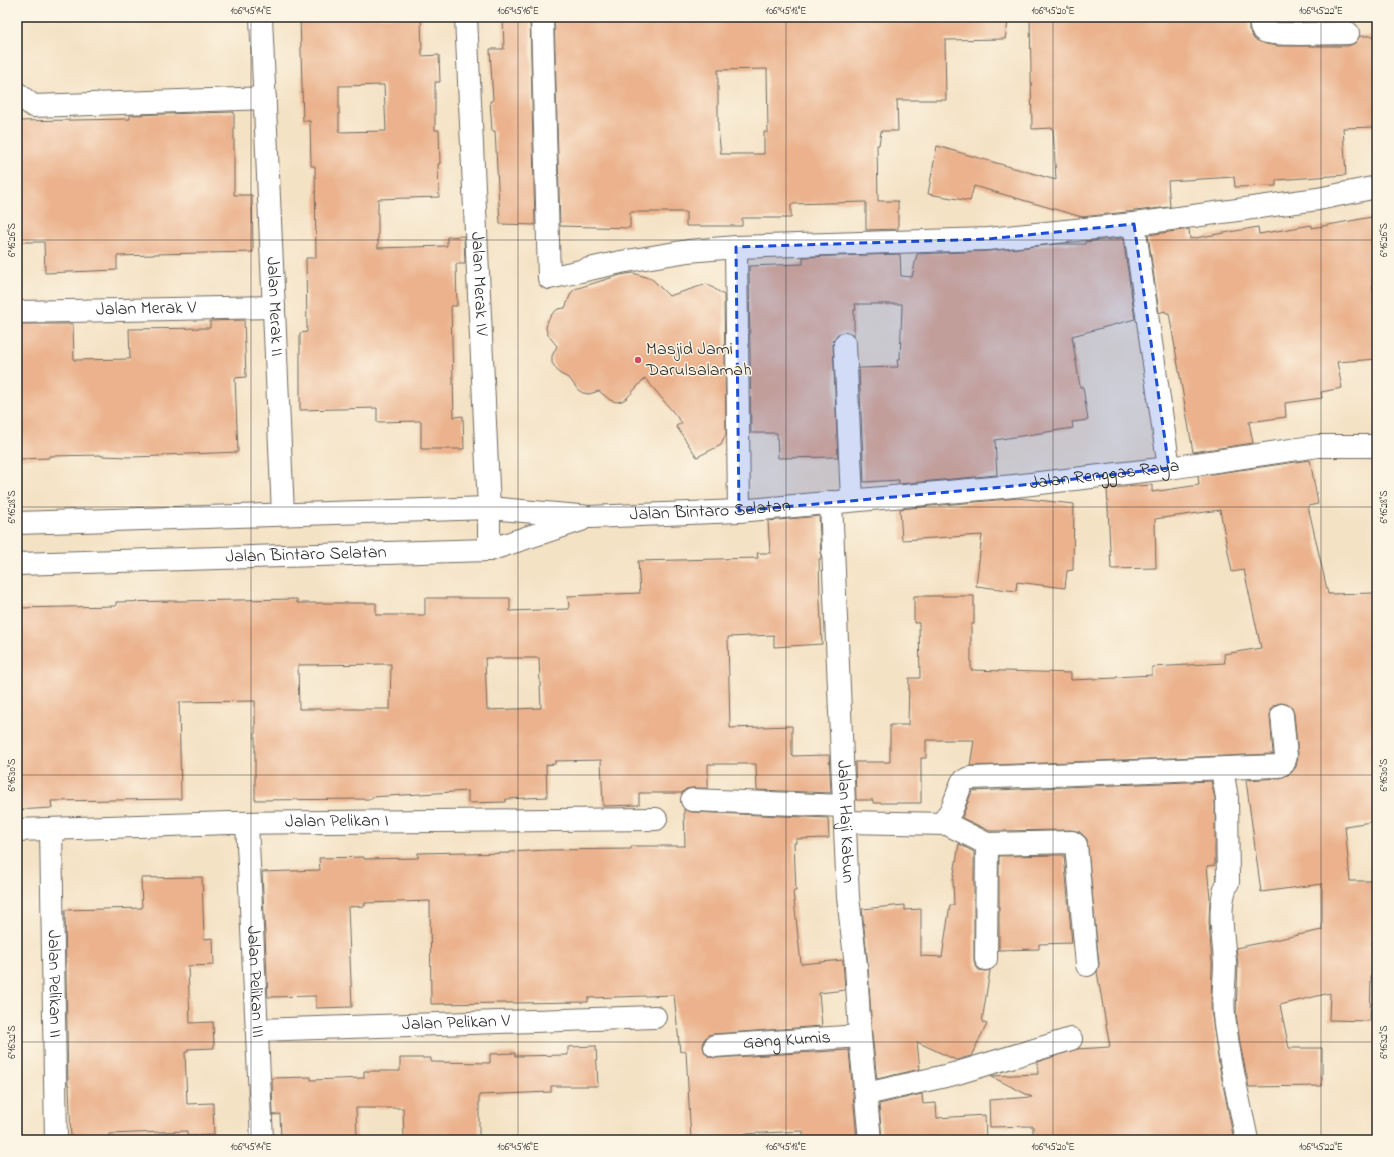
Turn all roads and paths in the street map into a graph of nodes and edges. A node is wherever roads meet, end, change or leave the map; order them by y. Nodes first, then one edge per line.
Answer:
1 (261, 17) edge
2 (466, 17) edge
3 (542, 17) edge
4 (1262, 17) edge
5 (1348, 33) dead end
6 (17, 93) edge
7 (265, 98) junction
8 (1377, 187) edge
9 (1134, 224) junction
10 (736, 247) junction
11 (274, 307) junction
12 (17, 312) edge
13 (845, 344) dead end
14 (1377, 446) edge
15 (1170, 468) junction
16 (841, 501) junction
17 (489, 508) junction
18 (739, 511) junction
19 (283, 514) junction
20 (590, 517) junction
21 (17, 523) edge
22 (489, 550) junction
23 (17, 564) edge
24 (1282, 715) dead end
25 (1222, 769) junction
26 (692, 800) dead end
27 (844, 814) junction
28 (656, 818) dead end
29 (247, 823) junction
30 (947, 824) junction
31 (51, 829) junction
32 (17, 830) edge
33 (986, 844) junction
34 (986, 960) dead end
35 (1087, 965) dead end
36 (655, 1017) dead end
37 (257, 1030) junction
38 (860, 1036) junction
39 (1071, 1039) dead end
40 (714, 1046) dead end
41 (866, 1094) junction
42 (56, 1140) edge
43 (262, 1140) edge
44 (870, 1140) edge
45 (1247, 1140) edge

1 - 7 street, Jalan Merak II
2 - 17 street, Jalan Merak IV
3 - 10 street
4 - 5 street
6 - 7 street
7 - 11 street, Jalan Merak II
8 - 9 street
9 - 10 street
9 - 15 street
10 - 18 street
11 - 12 street, Jalan Merak V
11 - 19 street, Jalan Merak II
13 - 16 street, Jalan Haji Kabun
14 - 15 street, Jalan Renggas Raya
15 - 16 street, Jalan Renggas Raya
16 - 18 street, Jalan Bintaro Selatan
16 - 27 street, Jalan Haji Kabun
17 - 19 street, Jalan Bintaro Selatan
17 - 20 street, Jalan Bintaro Selatan
17 - 22 street, Jalan Merak IV
18 - 20 street, Jalan Bintaro Selatan
19 - 21 street, Jalan Bintaro Selatan
20 - 22 street, Jalan Bintaro Selatan
22 - 23 street, Jalan Bintaro Selatan
24 - 25 street
25 - 30 street
25 - 45 street
26 - 27 street
27 - 30 street
27 - 38 street, Jalan Haji Kabun
28 - 29 street, Jalan Pelikan I
29 - 31 street, Jalan Pelikan I
29 - 37 street, Jalan Pelikan III
30 - 33 street
31 - 32 street, Jalan Pelikan I
31 - 42 street, Jalan Pelikan II
33 - 34 street
33 - 35 street
36 - 37 street, Jalan Pelikan V
37 - 43 street, Jalan Pelikan III
38 - 40 street, Gang Kumis
38 - 41 street, Jalan Haji Kabun
39 - 41 street
41 - 44 street, Jalan Haji Kabun

